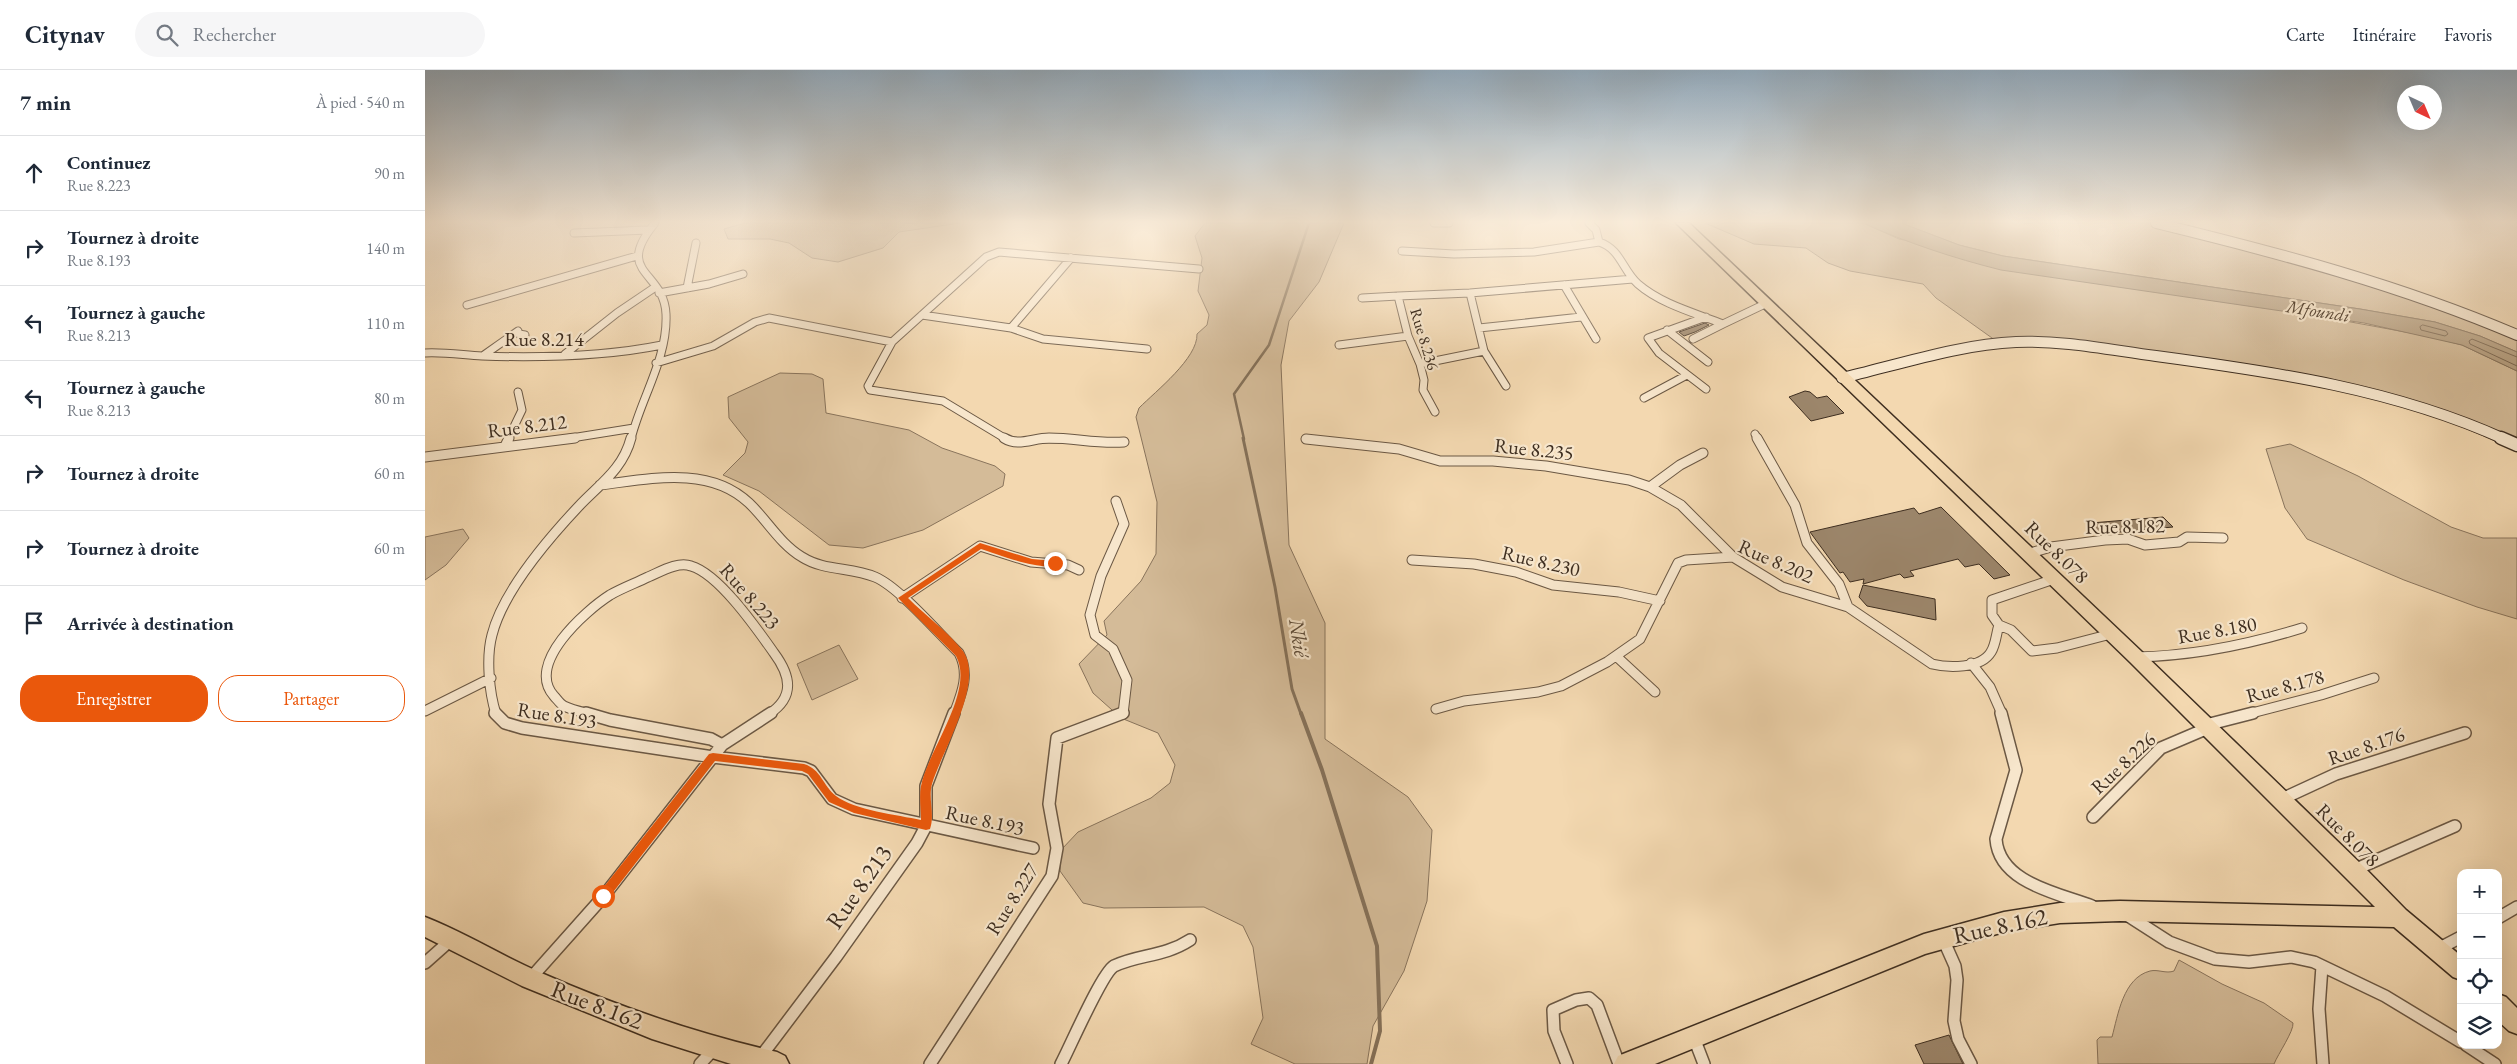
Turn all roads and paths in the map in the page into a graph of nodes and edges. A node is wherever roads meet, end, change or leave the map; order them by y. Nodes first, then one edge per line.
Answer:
1 (591, 269) edge
2 (643, 269) edge
3 (691, 269) edge
4 (974, 269) edge
5 (1061, 269) edge
6 (1626, 269) edge
7 (1730, 269) edge
8 (2336, 269) edge
9 (743, 274) dead end
10 (1633, 279) junction
11 (1564, 284) junction
12 (687, 288) junction
13 (657, 290) junction
14 (1470, 293) junction
15 (1398, 296) junction
16 (1362, 298) dead end
17 (1765, 304) junction
18 (467, 306) dead end
19 (922, 315) junction
20 (1581, 317) junction
21 (1706, 317) junction
22 (1723, 324) junction
23 (1011, 328) junction
24 (1479, 328) junction
25 (1667, 330) junction
26 (525, 335) dead end
27 (1408, 336) junction
28 (2517, 336) edge
29 (1596, 339) dead end
30 (1693, 339) dead end
31 (892, 342) junction
32 (662, 345) junction
33 (1339, 345) dead end
34 (1147, 350) dead end
35 (1484, 351) junction
36 (425, 353) edge
37 (565, 354) junction
38 (481, 356) junction
39 (1707, 362) dead end
40 (657, 363) junction
41 (1420, 364) junction
42 (1687, 375) junction
43 (1842, 378) junction
44 (1505, 386) dead end
45 (1707, 389) dead end
46 (518, 392) dead end
47 (1644, 398) dead end
48 (1435, 412) dead end
49 (634, 428) junction
50 (1755, 434) dead end
51 (1305, 439) dead end
52 (1123, 442) dead end
53 (2517, 445) edge
54 (505, 446) junction
55 (1703, 453) dead end
56 (425, 457) edge
57 (600, 485) junction
58 (1650, 487) junction
59 (1116, 501) dead end
60 (2223, 538) dead end
61 (2027, 554) junction
62 (1733, 557) junction
63 (1412, 560) dead end
64 (1079, 570) dead end
65 (2054, 579) junction
66 (903, 598) junction
67 (1661, 601) junction
68 (1848, 607) junction
69 (1999, 625) junction
70 (2302, 628) dead end
71 (2111, 634) junction
72 (1616, 656) junction
73 (2136, 658) junction
74 (1971, 663) junction
75 (491, 678) junction
76 (2374, 678) dead end
77 (1655, 692) dead end
78 (1436, 708) dead end
79 (425, 711) edge
80 (2207, 727) junction
81 (2465, 733) dead end
82 (722, 746) junction
83 (713, 756) junction
84 (2282, 799) junction
85 (2093, 817) dead end
86 (926, 826) junction
87 (2455, 826) dead end
88 (1033, 848) dead end
89 (2354, 870) junction
90 (2517, 907) edge
91 (2113, 911) junction
92 (2502, 916) edge
93 (2398, 917) junction
94 (425, 927) edge
95 (452, 939) junction
96 (1943, 939) junction
97 (2457, 939) edge
98 (1190, 940) dead end
99 (2438, 949) junction
100 (425, 963) edge
101 (2322, 966) junction
102 (2457, 966) edge
103 (530, 978) junction
104 (2502, 1009) edge
105 (2517, 1023) edge
106 (1694, 1038) junction
107 (2457, 1040) edge
108 (715, 1048) junction
109 (2472, 1049) edge
110 (768, 1062) edge
111 (700, 1064) edge
112 (930, 1064) edge
113 (1061, 1064) edge
114 (1567, 1064) edge
115 (1619, 1064) edge
116 (1626, 1064) edge
117 (1704, 1064) edge
118 (1971, 1064) edge
119 (2323, 1064) edge
120 (2495, 1064) edge

1 - 18 street
2 - 13 street, Rue 8.193
3 - 12 street
4 - 19 street
5 - 23 street
6 - 10 street
7 - 17 highway, Rue 8.078
8 - 28 main road
9 - 12 street
10 - 11 street, Rue 8.236
10 - 21 street
11 - 14 street, Rue 8.236
11 - 20 street
12 - 13 street
13 - 32 street, Rue 8.193
13 - 37 street
14 - 15 street, Rue 8.236
14 - 24 street
15 - 16 street
15 - 27 street, Rue 8.236
17 - 22 street
17 - 43 highway, Rue 8.078
19 - 23 street
19 - 31 street
20 - 24 street
20 - 29 street
21 - 22 street
21 - 25 street
22 - 30 street
23 - 34 street
24 - 35 street
25 - 39 street
25 - 42 street
26 - 38 street
27 - 33 street
27 - 41 street, Rue 8.236
31 - 40 street
31 - 52 street
32 - 37 street, Rue 8.214
32 - 40 street, Rue 8.193
35 - 41 street
35 - 44 street
36 - 38 street, Rue 8.214
37 - 38 street, Rue 8.214
40 - 49 street, Rue 8.193
41 - 48 street, Rue 8.236
42 - 45 street
42 - 47 street
43 - 53 main road
43 - 61 highway, Rue 8.078
46 - 54 street
49 - 54 street, Rue 8.212
49 - 57 street, Rue 8.193
50 - 68 street
51 - 58 street, Rue 8.235
54 - 56 street, Rue 8.212
55 - 58 street
57 - 66 street
57 - 75 street, Rue 8.193
58 - 62 street, Rue 8.235
59 - 112 street, Rue 8.227
60 - 61 street, Rue 8.182
61 - 65 highway, Rue 8.078
62 - 67 street, Rue 8.202
62 - 68 street, Rue 8.202
63 - 67 street, Rue 8.230
64 - 66 street
65 - 69 street
65 - 71 highway, Rue 8.078
66 - 86 street, Rue 8.213
67 - 72 street, Rue 8.202
68 - 74 street, Rue 8.202
69 - 71 street
69 - 74 street, Rue 8.202
70 - 73 street, Rue 8.180
71 - 73 highway, Rue 8.078
72 - 77 street
72 - 78 street, Rue 8.202
73 - 80 highway, Rue 8.078
74 - 91 street
75 - 79 street
75 - 83 street, Rue 8.193
76 - 80 street, Rue 8.178
80 - 84 highway, Rue 8.078
80 - 85 street, Rue 8.226
81 - 84 street, Rue 8.176
82 - 82 street, Rue 8.223
82 - 83 street, Rue 8.223
83 - 86 street, Rue 8.193
83 - 103 street, Rue 8.223
84 - 89 highway, Rue 8.078
86 - 88 street, Rue 8.193
86 - 110 street, Rue 8.213
87 - 89 street
89 - 93 highway, Rue 8.078
90 - 92 street
91 - 93 highway, Rue 8.162
91 - 96 highway, Rue 8.162
91 - 101 street
93 - 99 highway, Rue 8.078
94 - 95 highway, Rue 8.162
95 - 100 street
95 - 103 highway, Rue 8.162
96 - 106 highway, Rue 8.162
96 - 118 street
97 - 99 street
98 - 113 street
99 - 102 highway, Rue 8.078
101 - 107 street
101 - 119 street
103 - 108 highway, Rue 8.162
104 - 105 highway
106 - 116 highway, Rue 8.162
106 - 117 street
108 - 110 highway, Rue 8.162
108 - 111 street
109 - 120 street
114 - 115 street

